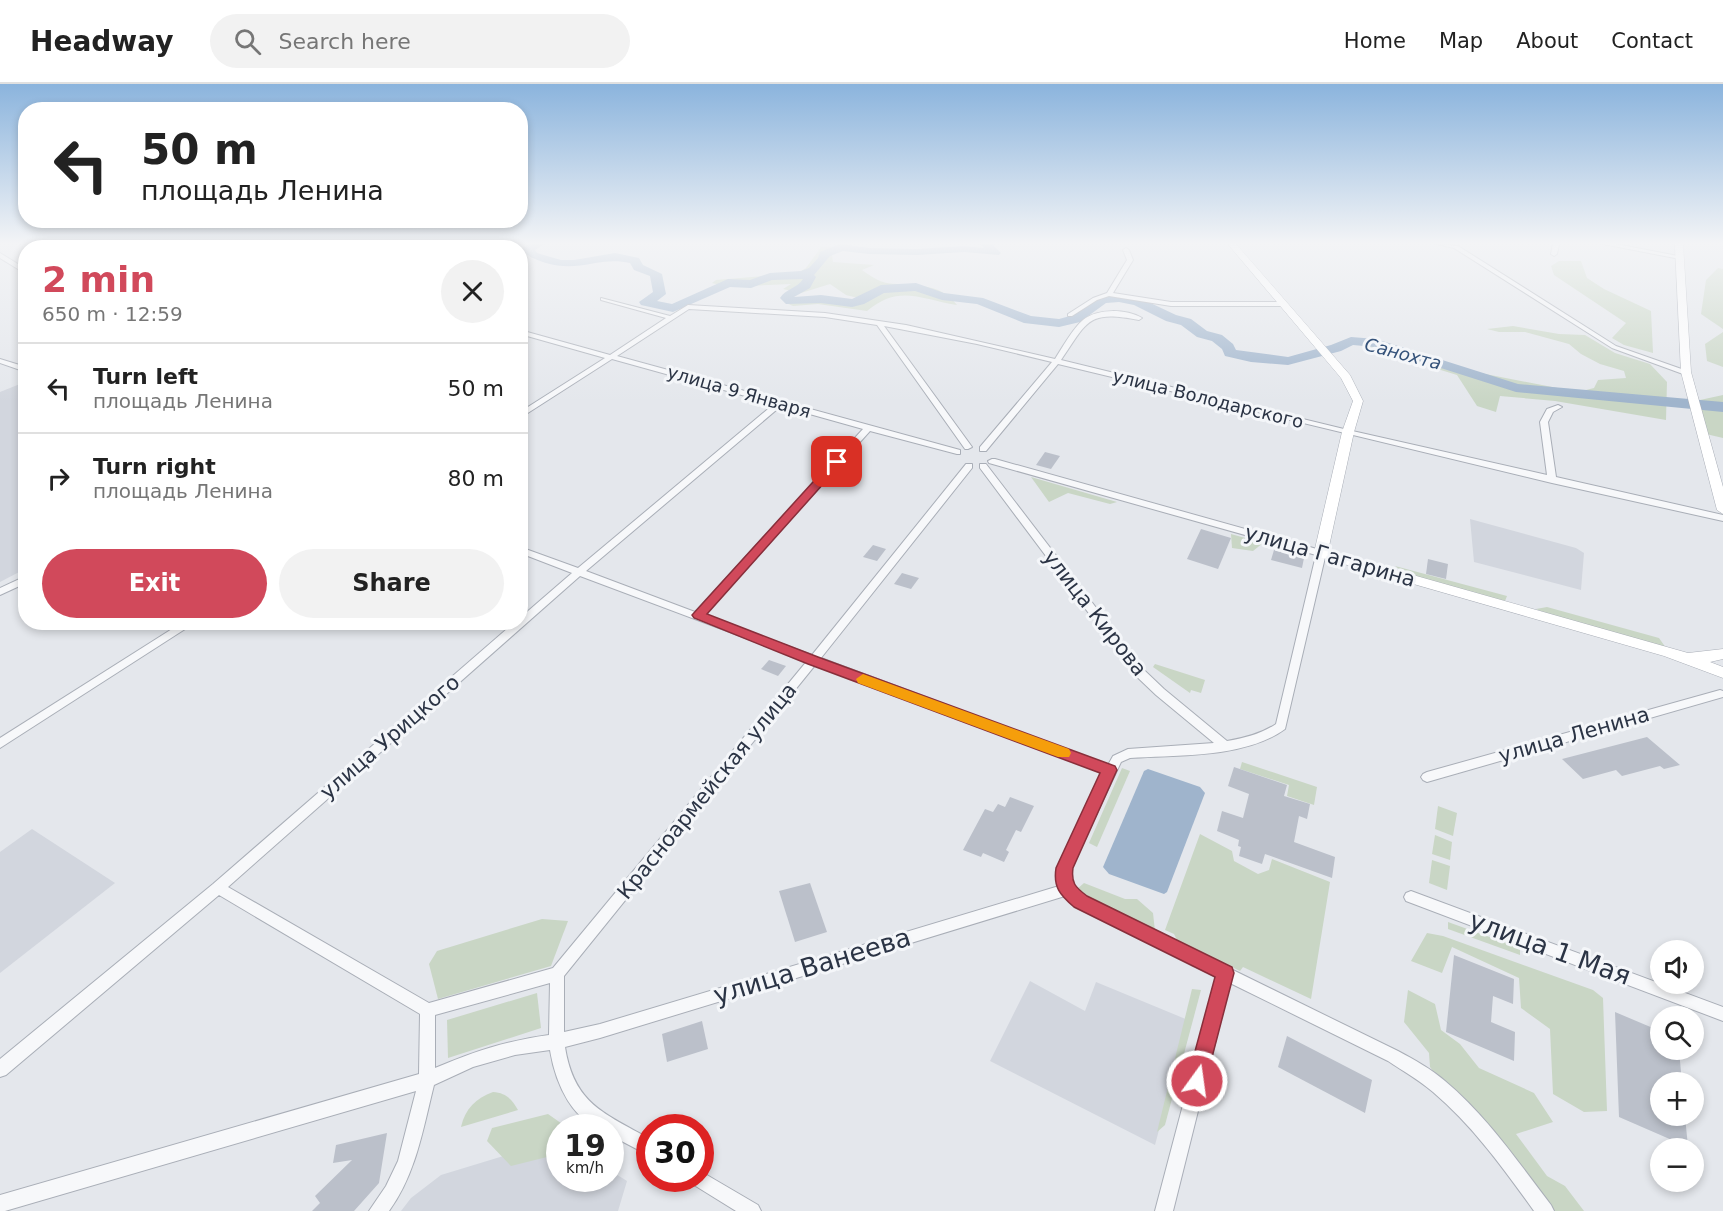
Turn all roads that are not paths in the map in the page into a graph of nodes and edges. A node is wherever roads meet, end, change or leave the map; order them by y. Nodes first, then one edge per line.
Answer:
1 (1102, 297) edge
2 (1125, 297) edge
3 (1276, 297) edge
4 (1534, 297) edge
5 (1682, 297) edge
6 (603, 299) dead end
7 (1282, 304) junction
8 (1070, 315) dead end
9 (672, 318) junction
10 (1139, 318) dead end
11 (879, 322) junction
12 (528, 334) edge
13 (612, 357) junction
14 (0, 361) edge
15 (1056, 362) junction
16 (18, 367) edge
17 (1686, 372) junction
18 (779, 404) junction
19 (1558, 406) dead end
20 (528, 411) edge
21 (868, 428) junction
22 (1348, 432) junction
23 (968, 447) junction
24 (983, 449) junction
25 (957, 452) junction
26 (987, 463) junction
27 (969, 466) junction
28 (1552, 480) junction
29 (1723, 510) edge
30 (1723, 518) edge
31 (528, 553) edge
32 (1321, 554) junction
33 (580, 571) junction
34 (18, 583) edge
35 (0, 592) edge
36 (698, 615) junction
37 (528, 617) edge
38 (178, 630) edge
39 (513, 630) edge
40 (1669, 652) junction
41 (1723, 654) edge
42 (813, 661) junction
43 (1723, 673) edge
44 (1720, 694) dead end
45 (0, 744) edge
46 (1229, 745) junction
47 (1110, 770) junction
48 (1427, 777) dead end
49 (218, 888) junction
50 (1066, 890) junction
51 (1411, 897) dead end
52 (1225, 973) junction
53 (557, 974) junction
54 (428, 1010) junction
55 (1723, 1014) edge
56 (558, 1041) junction
57 (0, 1069) edge
58 (427, 1080) junction
59 (636, 1139) edge
60 (714, 1188) edge
61 (0, 1204) edge
62 (378, 1211) edge
63 (752, 1211) edge
64 (1164, 1211) edge
65 (1545, 1211) edge

1 - 8 street
2 - 7 street
3 - 7 street
4 - 17 street
5 - 17 street
6 - 9 street
7 - 22 street
9 - 11 street, улица Володарского
9 - 13 street
10 - 15 street
11 - 15 street, улица Володарского
11 - 23 street
12 - 13 street, улица 9 Января
13 - 18 street, улица 9 Января
13 - 20 street
14 - 16 street
15 - 22 street, улица Володарского
15 - 24 street
17 - 29 street
18 - 21 street, улица 9 Января
18 - 33 street, улица Урицкого
19 - 28 street
21 - 25 street, улица 9 Января
21 - 36 street
22 - 28 street, улица Володарского
22 - 32 street
23 - 24 street
23 - 25 street
24 - 26 street, улица Кирова
25 - 27 street
26 - 27 street, улица Гагарина
26 - 32 street, улица Гагарина
26 - 46 street, улица Кирова
27 - 42 street, Красноармейская улица
28 - 30 street, улица Володарского
31 - 33 street
32 - 40 street, улица Гагарина
32 - 46 street
33 - 36 street
33 - 37 street, улица Урицкого
34 - 35 street
36 - 42 street
38 - 45 street
39 - 49 street, улица Урицкого
40 - 41 street
40 - 43 street
42 - 47 street
42 - 53 street, Красноармейская улица
44 - 48 street, улица Ленина
46 - 47 street
47 - 50 street
49 - 54 street
49 - 57 street, улица Урицкого
50 - 52 street
50 - 56 street, улица Ванеева
51 - 55 street, улица 1 Мая
52 - 64 street
52 - 65 street
53 - 54 street
53 - 56 street
54 - 58 street
56 - 58 street, улица Ванеева
56 - 59 street
58 - 61 street, улица Ванеева
58 - 62 street
60 - 63 street

